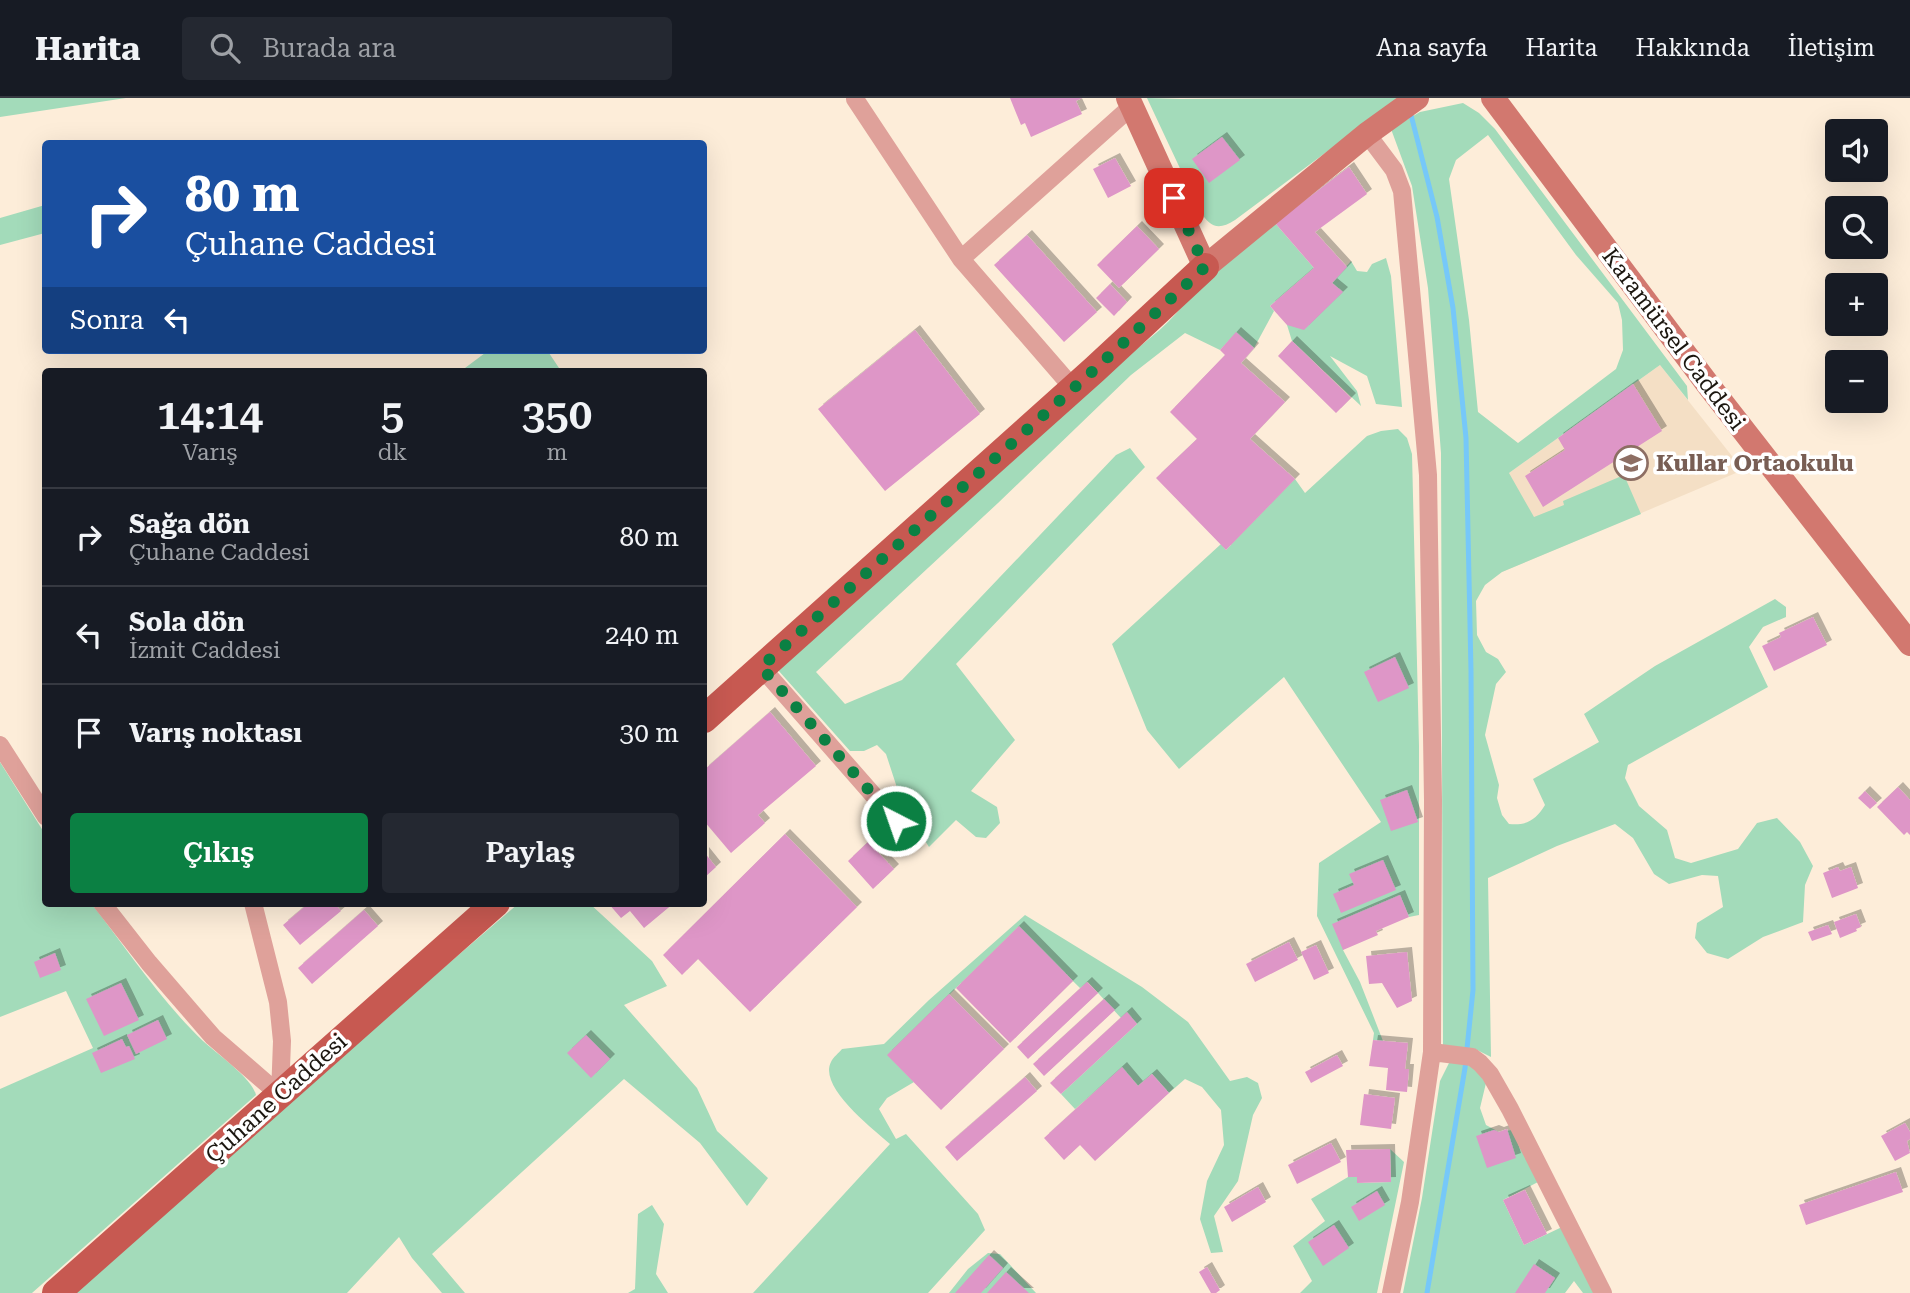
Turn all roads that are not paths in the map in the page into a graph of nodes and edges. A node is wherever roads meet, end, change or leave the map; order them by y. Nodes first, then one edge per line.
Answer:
1 (1418, 98) edge
2 (1493, 98) edge
3 (855, 99) edge
4 (1130, 102) edge
5 (1375, 127) junction
6 (961, 259) junction
7 (1205, 267) junction
8 (1073, 388) junction
9 (1910, 644) edge
10 (761, 667) junction
11 (707, 716) edge
12 (0, 745) edge
13 (42, 811) edge
14 (896, 821) dead end
15 (105, 907) edge
16 (254, 907) edge
17 (492, 907) edge
18 (1442, 1053) junction
19 (280, 1096) junction
20 (56, 1293) edge
21 (1391, 1293) edge
22 (1603, 1293) edge

1 - 5 main road
2 - 9 main road, Karamürsel Caddesi
3 - 6 street
4 - 6 street
4 - 7 main road
5 - 7 main road
5 - 18 street
6 - 8 street
7 - 8 main road
8 - 10 main road
10 - 11 main road
10 - 14 street
12 - 13 street
15 - 19 street
16 - 19 street
17 - 19 main road, Çuhane Caddesi
18 - 21 street
18 - 22 street
19 - 20 main road, Çuhane Caddesi

